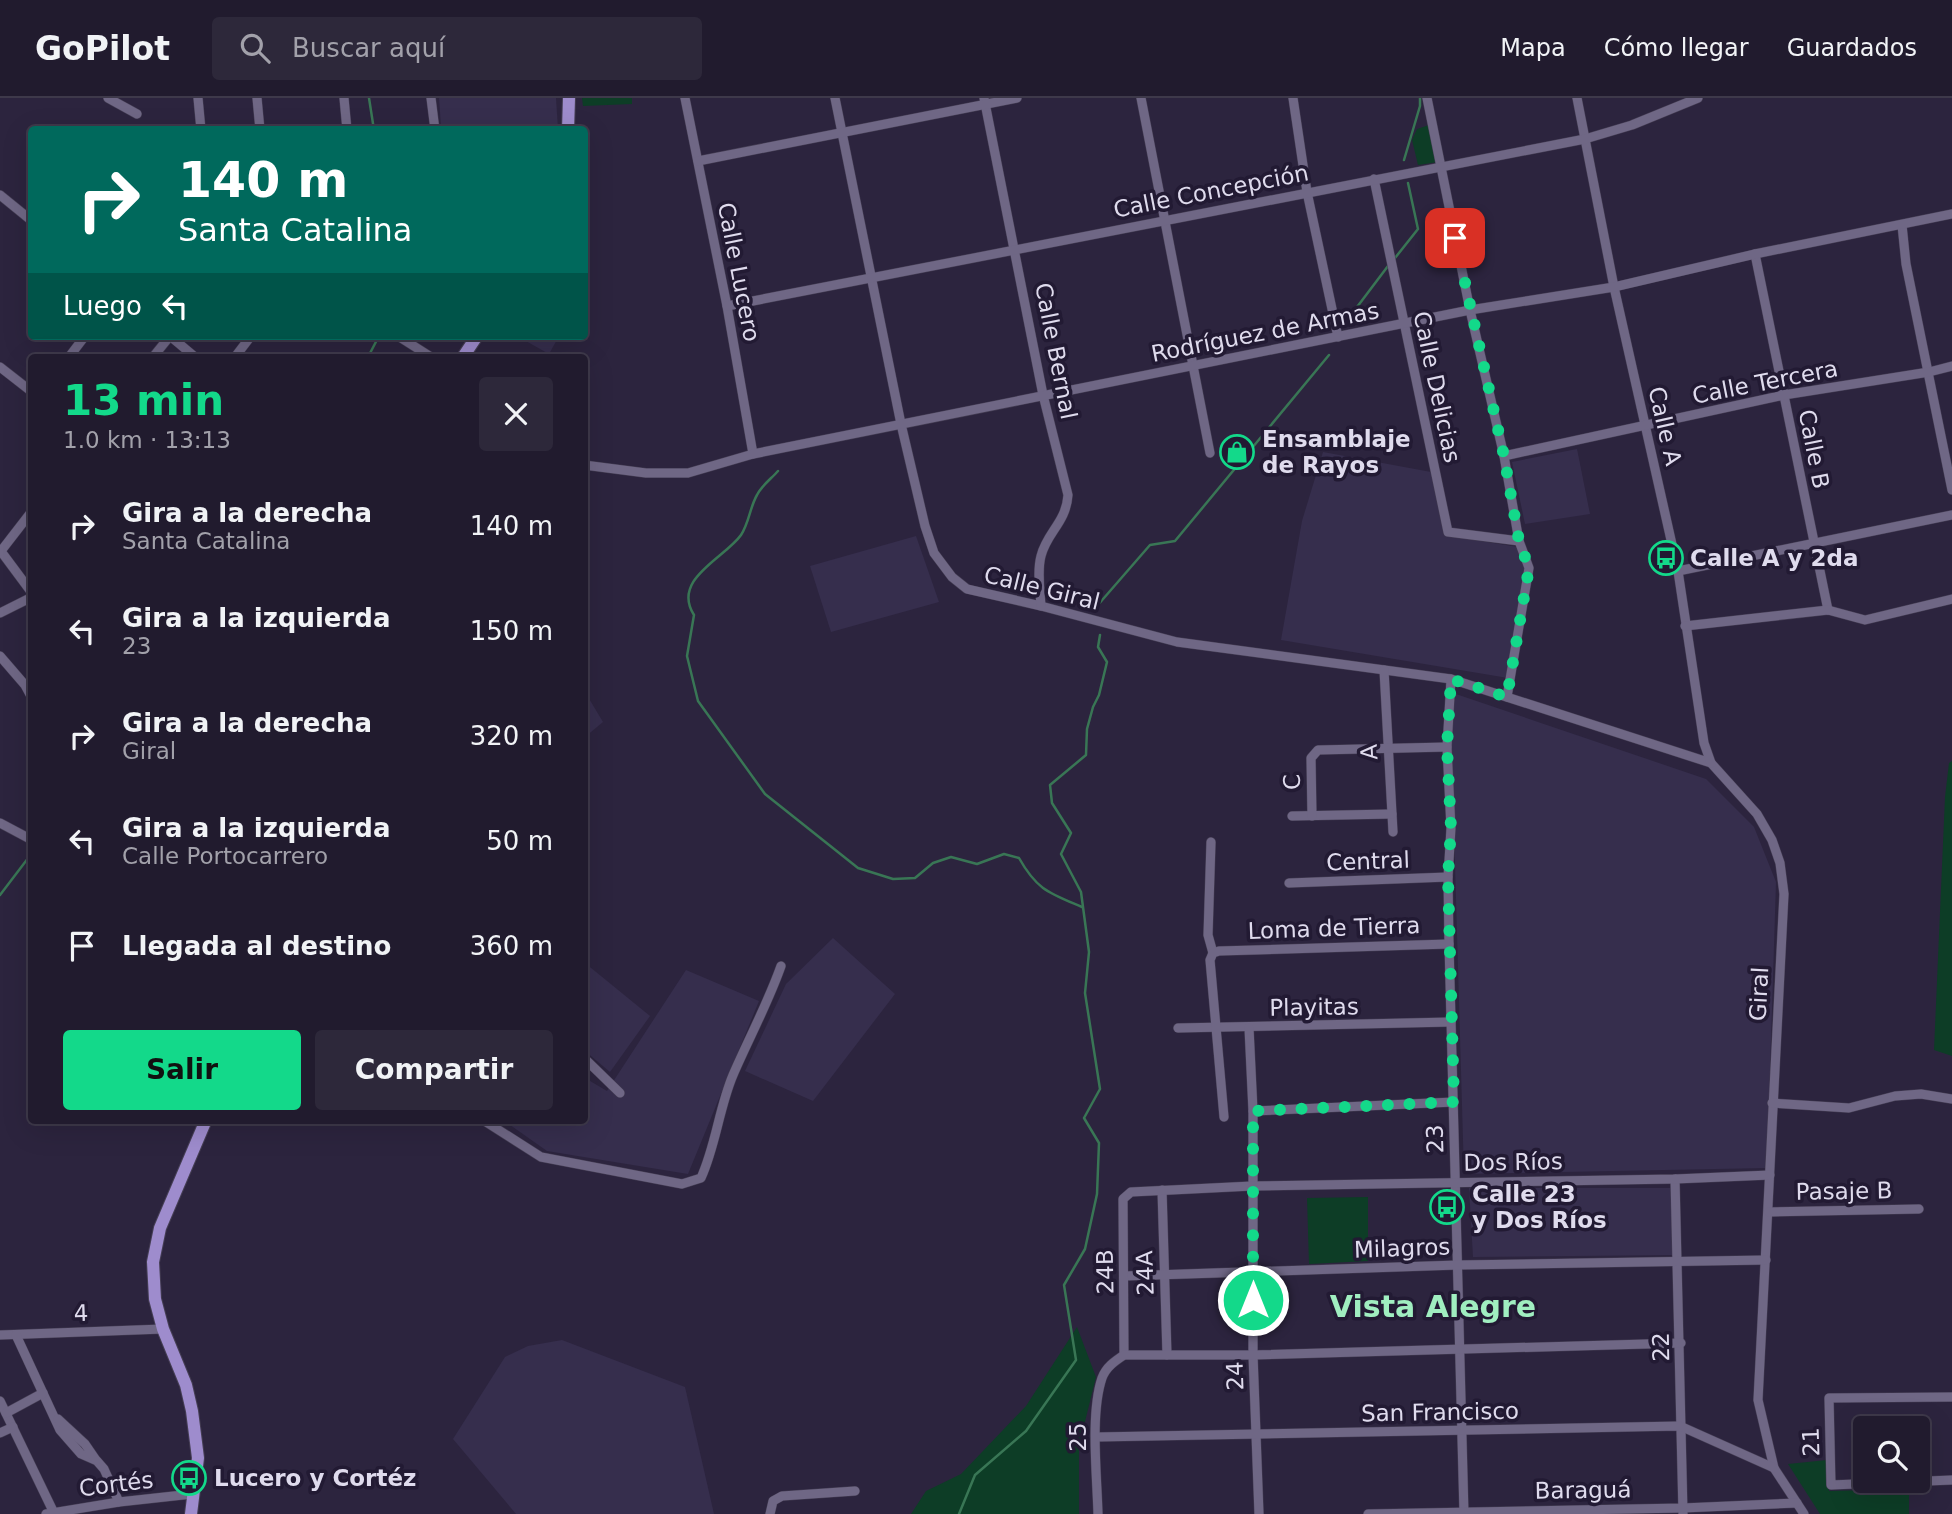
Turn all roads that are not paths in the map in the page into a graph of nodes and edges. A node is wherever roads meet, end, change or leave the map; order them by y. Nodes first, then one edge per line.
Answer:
1 (108, 98) edge
2 (198, 98) edge
3 (257, 98) edge
4 (344, 98) edge
5 (431, 98) edge
6 (569, 98) edge
7 (685, 98) edge
8 (835, 98) edge
9 (1017, 98) edge
10 (1141, 98) edge
11 (1293, 98) edge
12 (1427, 98) edge
13 (1577, 98) edge
14 (1673, 98) edge
15 (1698, 98) edge
16 (985, 101) edge
17 (1677, 108) junction
18 (137, 114) dead end
19 (201, 126) edge
20 (260, 126) edge
21 (347, 126) edge
22 (434, 126) edge
23 (568, 126) edge
24 (843, 132) junction
25 (1585, 139) junction
26 (698, 161) junction
27 (1441, 167) junction
28 (1374, 179) junction
29 (1307, 192) junction
30 (0, 195) edge
31 (1952, 214) edge
32 (28, 218) edge
33 (1166, 220) junction
34 (1902, 225) junction
35 (1016, 249) junction
36 (1755, 254) junction
37 (873, 279) junction
38 (1614, 287) junction
39 (727, 306) junction
40 (1470, 310) junction
41 (1404, 324) junction
42 (1338, 337) junction
43 (82, 340) edge
44 (167, 340) edge
45 (175, 340) edge
46 (248, 340) edge
47 (404, 340) edge
48 (71, 354) edge
49 (155, 354) edge
50 (191, 354) edge
51 (237, 354) edge
52 (426, 354) edge
53 (1192, 366) junction
54 (1952, 366) edge
55 (0, 367) edge
56 (1929, 372) junction
57 (28, 388) edge
58 (1043, 395) junction
59 (1784, 395) junction
60 (901, 424) junction
61 (1646, 426) junction
62 (1210, 453) dead end
63 (753, 454) junction
64 (1504, 456) junction
65 (588, 466) edge
66 (1952, 490) edge
67 (1952, 515) edge
68 (28, 517) edge
69 (1519, 541) junction
70 (1813, 542) junction
71 (1, 550) edge
72 (1678, 570) junction
73 (28, 589) edge
74 (28, 597) edge
75 (1952, 599) edge
76 (1041, 606) junction
77 (1828, 610) junction
78 (0, 613) edge
79 (1685, 626) junction
80 (0, 656) edge
81 (1384, 670) junction
82 (1451, 679) junction
83 (28, 684) edge
84 (1507, 697) junction
85 (1388, 747) junction
86 (1447, 747) junction
87 (1711, 764) junction
88 (1392, 814) junction
89 (1292, 816) dead end
90 (1312, 816) junction
91 (0, 824) edge
92 (1393, 832) dead end
93 (28, 838) edge
94 (1211, 842) dead end
95 (1448, 877) junction
96 (1289, 883) dead end
97 (1449, 944) junction
98 (1216, 952) junction
99 (781, 966) dead end
100 (1451, 1023) junction
101 (1217, 1026) junction
102 (1249, 1027) junction
103 (1178, 1028) dead end
104 (588, 1062) edge
105 (620, 1093) dead end
106 (1952, 1099) edge
107 (1454, 1102) junction
108 (1772, 1103) junction
109 (1253, 1111) junction
110 (1224, 1117) dead end
111 (204, 1124) edge
112 (490, 1124) edge
113 (1770, 1175) junction
114 (1675, 1179) junction
115 (1456, 1182) junction
116 (1252, 1186) junction
117 (1162, 1190) junction
118 (1130, 1192) joint
119 (1919, 1209) dead end
120 (1769, 1212) junction
121 (1766, 1260) junction
122 (1678, 1263) junction
123 (1458, 1265) junction
124 (1253, 1272) junction
125 (1164, 1274) junction
126 (1124, 1276) junction
127 (163, 1329) junction
128 (0, 1335) edge
129 (16, 1335) junction
130 (1681, 1343) junction
131 (1461, 1348) junction
132 (1124, 1355) junction
133 (1167, 1355) junction
134 (1253, 1355) junction
135 (43, 1393) junction
136 (1952, 1397) edge
137 (0, 1401) edge
138 (6, 1413) junction
139 (1680, 1426) junction
140 (13, 1427) junction
141 (1462, 1431) junction
142 (0, 1433) edge
143 (1256, 1435) junction
144 (1097, 1437) junction
145 (1774, 1468) junction
146 (1952, 1480) edge
147 (855, 1491) dead end
148 (192, 1494) junction
149 (119, 1502) junction
150 (1797, 1503) junction
151 (1683, 1511) edge
152 (49, 1513) edge
153 (1464, 1513) edge
154 (191, 1514) edge
155 (770, 1514) edge
156 (1097, 1514) edge
157 (1259, 1514) edge
158 (1368, 1514) edge
159 (1804, 1514) edge

1 - 18 street
2 - 19 street
3 - 20 street
4 - 21 street
5 - 22 street
6 - 23 main road
7 - 26 street, Calle Lucero
8 - 24 street, Calle Giral
9 - 16 street
10 - 33 street
11 - 29 street
12 - 27 street
13 - 25 street, Calle A
14 - 17 street
15 - 17 street, Calle Concepción
16 - 24 street
16 - 35 street, Calle Bernal
17 - 25 street, Calle Concepción
24 - 26 street
24 - 37 street, Calle Giral
25 - 27 street, Calle Concepción
25 - 38 street, Calle A
26 - 39 street, Calle Lucero
27 - 28 street, Calle Concepción
27 - 40 street
28 - 29 street, Calle Concepción
28 - 41 street, Calle Delicias
29 - 33 street, Calle Concepción
29 - 42 street
30 - 32 street
31 - 34 street, Rodríguez de Armas
33 - 35 street, Calle Concepción
33 - 53 street
34 - 36 street, Rodríguez de Armas
34 - 56 street
35 - 37 street, Calle Concepción
35 - 58 street, Calle Bernal
36 - 38 street, Rodríguez de Armas
36 - 59 street, Calle B
37 - 39 street, Calle Concepción
37 - 60 street, Calle Giral
38 - 40 street, Rodríguez de Armas
38 - 61 street, Calle A
39 - 63 street, Calle Lucero
40 - 41 street, Rodríguez de Armas
40 - 64 street
41 - 42 street, Rodríguez de Armas
41 - 69 street, Calle Delicias
42 - 53 street, Rodríguez de Armas
43 - 48 street
44 - 49 street
45 - 50 street
46 - 51 street
47 - 52 street
53 - 58 street, Rodríguez de Armas
53 - 62 street
54 - 56 street, Calle Tercera
55 - 57 street
56 - 59 street, Calle Tercera
56 - 66 street
58 - 60 street, Rodríguez de Armas
58 - 76 street, Calle Bernal
59 - 61 street, Calle Tercera
59 - 70 street, Calle B
60 - 63 street, Rodríguez de Armas
60 - 76 street, Calle Giral
61 - 64 street, Calle Tercera
61 - 72 street, Calle A
63 - 65 street, Rodríguez de Armas
64 - 69 street
67 - 70 street
68 - 71 street
69 - 84 street
70 - 72 street
70 - 77 street, Calle B
71 - 73 street
72 - 79 street, Calle A
74 - 78 street
75 - 77 street
76 - 81 street, Calle Giral
77 - 79 street
79 - 87 street, Calle A
80 - 83 street
81 - 82 street, Calle Giral
81 - 85 street, A
82 - 84 street, Giral
82 - 86 street, 23
84 - 87 street, Giral
85 - 86 street
85 - 88 street, A
85 - 90 street, C
86 - 95 street, 23
87 - 108 street, Giral
88 - 90 street
88 - 92 street, A
89 - 90 street
91 - 93 street
94 - 98 street
95 - 96 street, Central
95 - 97 street, 23
97 - 98 street, Loma de Tierra
97 - 100 street, 23
98 - 101 street
99 - 112 street
100 - 102 street, Playitas
100 - 107 street, 23
101 - 102 street, Playitas
101 - 103 street, Playitas
101 - 110 street
102 - 109 street, 24
104 - 105 street
106 - 108 street
107 - 109 street
107 - 115 street, 23
108 - 113 street, Giral
109 - 116 street, 24
111 - 127 main road
113 - 114 street, Dos Ríos
113 - 120 street, Giral
114 - 115 street, Dos Ríos
114 - 122 street, 22
115 - 116 street, Dos Ríos
115 - 123 street, 23
116 - 117 street, Dos Ríos
116 - 124 street, 24
117 - 118 street, Dos Ríos
117 - 125 street, 24A
118 - 126 street, 24B
119 - 120 street, Pasaje B
120 - 121 street, Giral
121 - 122 street, Milagros
121 - 145 street, Giral
122 - 123 street, Milagros
122 - 130 street, 22
123 - 124 street, Milagros
123 - 131 street, 23
124 - 125 street, Milagros
124 - 134 street, 24
125 - 126 street, Milagros
125 - 133 street, 24A
126 - 132 street, 24B
127 - 129 street, 4
127 - 148 main road
128 - 129 street, 4
129 - 135 street
130 - 131 street
130 - 139 street, 22
131 - 134 street
131 - 141 street, 23
132 - 133 street
132 - 144 street, 25
133 - 134 street
134 - 143 street, 24
135 - 138 street
135 - 149 street
136 - 146 street, 21
137 - 138 street
138 - 140 street
139 - 141 street, San Francisco
139 - 145 street, San Francisco
139 - 151 street, 22
140 - 142 street
140 - 152 street
141 - 143 street, San Francisco
141 - 153 street, 23
143 - 144 street, San Francisco
143 - 157 street, 24
144 - 156 street, 25
145 - 150 street, Giral
147 - 155 street
148 - 149 street, Cortés
148 - 154 main road
149 - 152 street, Cortés
150 - 151 street, Baraguá
150 - 159 street, Giral
151 - 153 street, Baraguá
153 - 158 street, Baraguá

